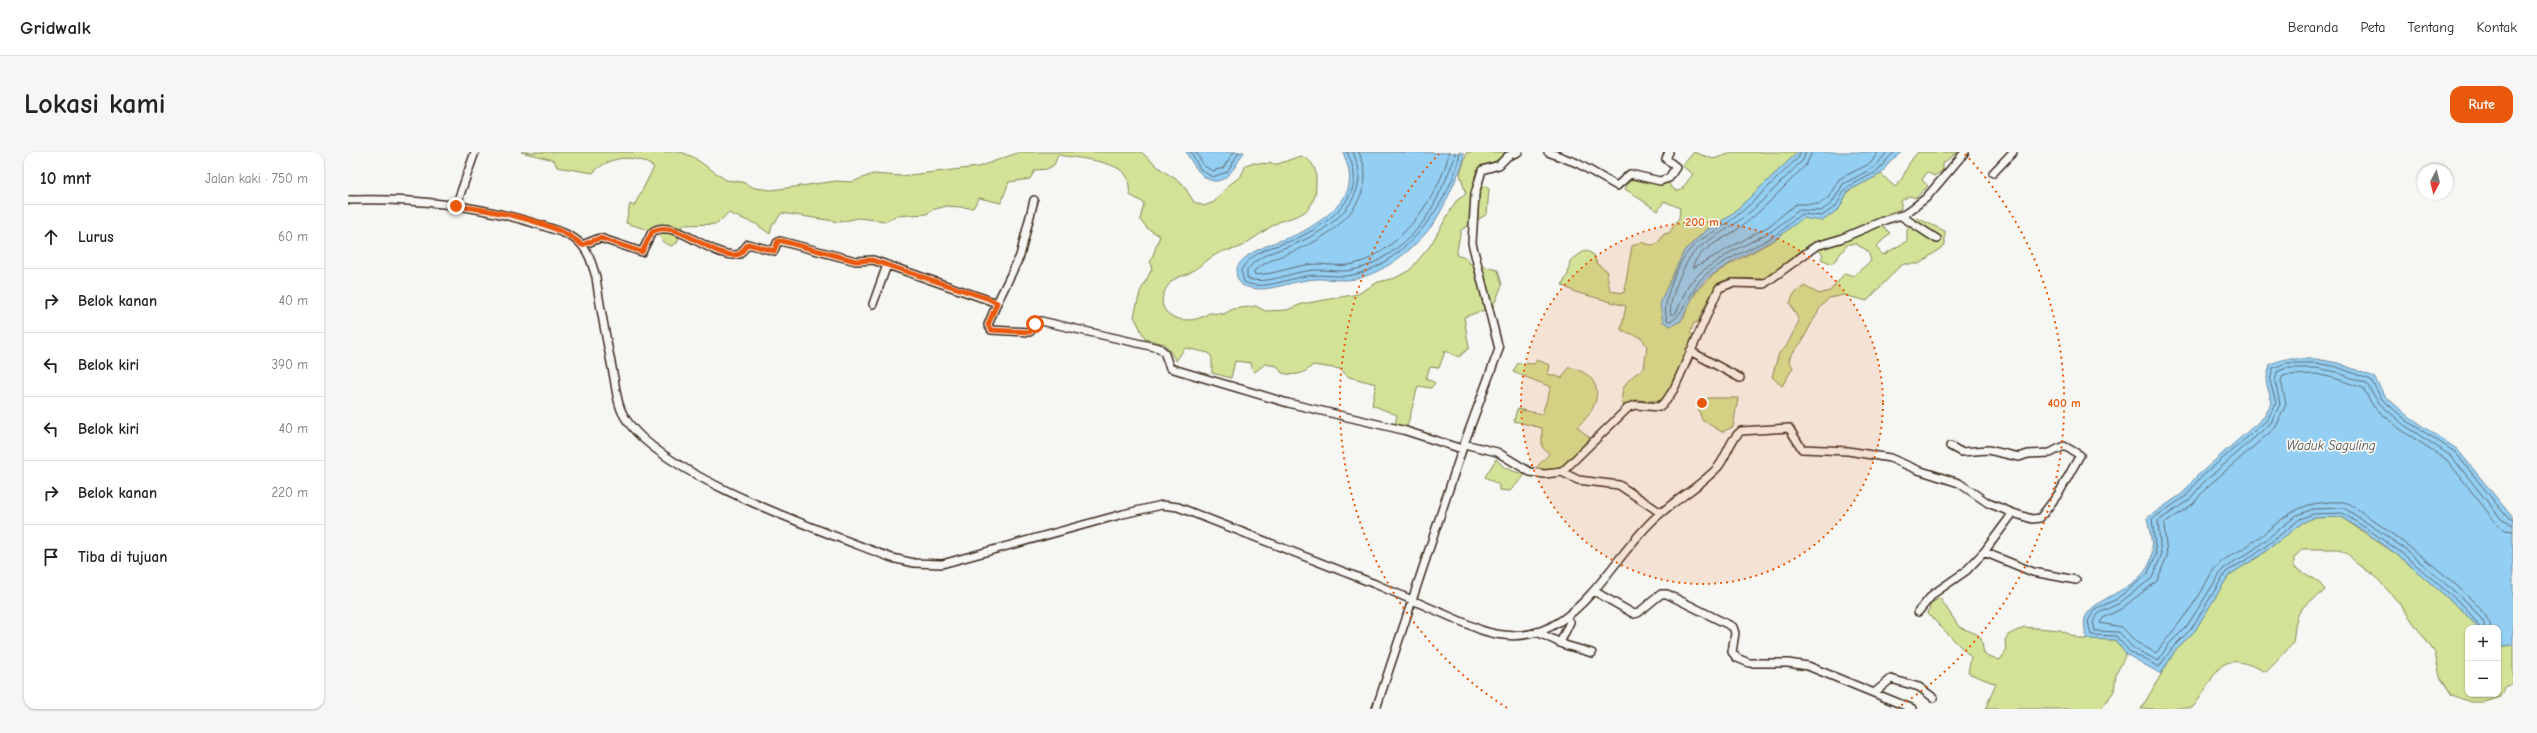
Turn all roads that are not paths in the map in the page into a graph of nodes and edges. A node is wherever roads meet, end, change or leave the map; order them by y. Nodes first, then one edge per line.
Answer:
1 (475, 152) edge
2 (1518, 152) edge
3 (1548, 152) edge
4 (1669, 152) edge
5 (1965, 152) edge
6 (2013, 152) edge
7 (1994, 173) dead end
8 (348, 200) edge
9 (1034, 200) dead end
10 (456, 206) junction
11 (1901, 216) junction
12 (1937, 239) dead end
13 (582, 245) junction
14 (887, 265) junction
15 (997, 303) junction
16 (873, 304) dead end
17 (1690, 351) junction
18 (1740, 378) dead end
19 (1950, 446) dead end
20 (1463, 447) junction
21 (1562, 472) junction
22 (1661, 513) junction
23 (2013, 513) junction
24 (1984, 552) junction
25 (2076, 580) dead end
26 (1594, 591) junction
27 (1414, 600) junction
28 (1918, 612) dead end
29 (1570, 622) dead end
30 (1537, 632) junction
31 (1560, 643) junction
32 (1592, 653) dead end
33 (1874, 693) junction
34 (1934, 698) dead end
35 (1376, 709) edge
36 (1912, 709) edge

1 - 10 street
2 - 20 street
3 - 4 street
5 - 11 street
6 - 7 street
8 - 10 street
9 - 15 street
10 - 13 street
11 - 12 street
11 - 17 street
13 - 14 street
13 - 27 street
14 - 15 street
14 - 16 street
15 - 20 street
17 - 18 street
17 - 21 street
19 - 23 street
20 - 21 street
20 - 27 street
21 - 22 street
22 - 23 street
22 - 26 street
23 - 24 street
24 - 25 street
24 - 28 street
26 - 30 street
26 - 33 street
27 - 30 street
27 - 35 street
29 - 31 street
30 - 31 street
31 - 32 street
33 - 34 street
33 - 36 street

